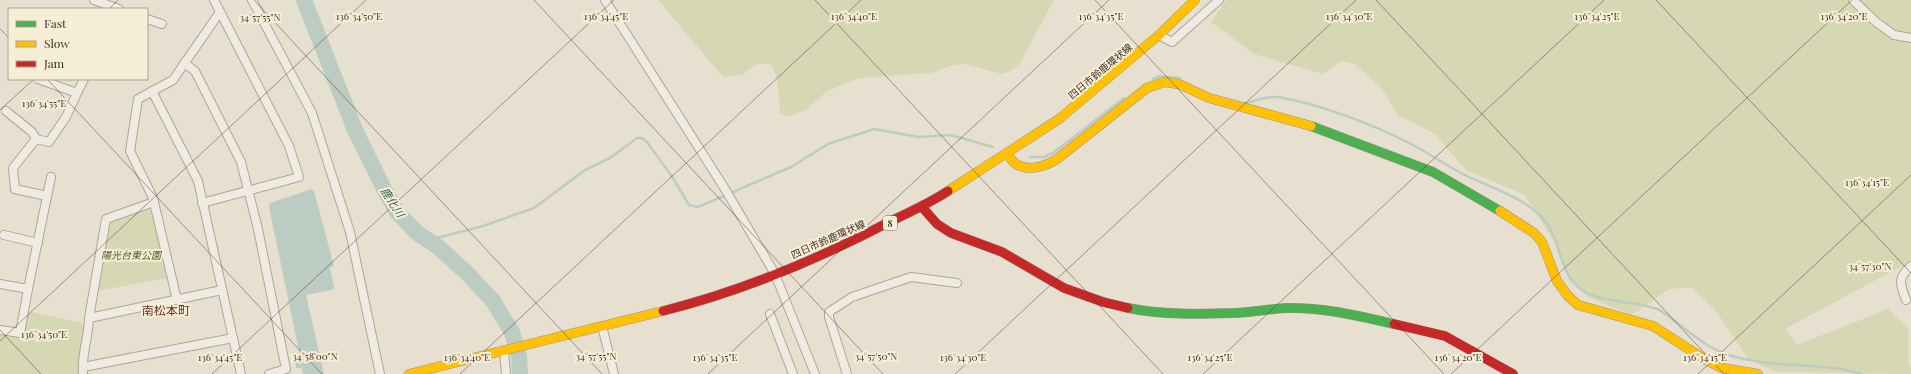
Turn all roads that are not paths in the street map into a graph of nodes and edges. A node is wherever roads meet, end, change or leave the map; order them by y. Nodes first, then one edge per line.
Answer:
1 (94, 0) edge
2 (214, 0) edge
3 (252, 0) edge
4 (605, 0) edge
5 (1195, 0) edge
6 (1218, 0) edge
7 (1853, 0) edge
8 (114, 6) edge
9 (220, 12) junction
10 (148, 19) edge
11 (162, 24) dead end
12 (1160, 35) junction
13 (1911, 38) edge
14 (184, 63) junction
15 (41, 80) edge
16 (84, 80) edge
17 (152, 92) junction
18 (77, 93) junction
19 (6, 111) dead end
20 (36, 139) junction
21 (1008, 154) junction
22 (51, 178) dead end
23 (249, 191) junction
24 (47, 196) junction
25 (154, 202) junction
26 (202, 203) junction
27 (922, 207) junction
28 (4, 235) dead end
29 (38, 242) junction
30 (1911, 266) edge
31 (776, 274) junction
32 (957, 283) dead end
33 (0, 284) edge
34 (28, 289) junction
35 (222, 290) junction
36 (177, 300) junction
37 (1906, 300) dead end
38 (770, 314) dead end
39 (89, 318) junction
40 (602, 326) junction
41 (0, 330) edge
42 (233, 338) junction
43 (505, 350) junction
44 (83, 370) edge
45 (241, 374) edge
46 (269, 374) edge
47 (380, 374) edge
48 (409, 374) edge
49 (506, 374) edge
50 (614, 374) edge
51 (793, 374) edge
52 (815, 374) edge
53 (847, 374) edge
54 (1513, 374) edge
55 (1758, 374) edge

1 - 8 street
2 - 9 street
3 - 47 street
4 - 31 street
5 - 12 street, 四日市鈴鹿環状線 / 8
6 - 12 street
7 - 13 street
9 - 14 street
9 - 23 street
10 - 11 street
12 - 21 street, 四日市鈴鹿環状線 / 8
14 - 17 street
14 - 23 street
15 - 18 street
16 - 18 street
17 - 25 street
17 - 26 street
18 - 20 street
19 - 20 street
20 - 24 street
21 - 27 street, 四日市鈴鹿環状線 / 8
21 - 55 street
22 - 24 street
23 - 26 street
23 - 46 street
24 - 29 street
25 - 36 street
25 - 39 street
26 - 35 street
27 - 31 street, 四日市鈴鹿環状線 / 8
27 - 54 street
28 - 29 street
29 - 34 street
30 - 37 street
31 - 40 street, 四日市鈴鹿環状線 / 8
31 - 52 street
32 - 53 street
33 - 34 street
34 - 41 street
35 - 36 street
35 - 42 street
36 - 39 street
38 - 51 street
39 - 44 street
40 - 43 street, 四日市鈴鹿環状線 / 8
40 - 50 street
42 - 44 street
42 - 45 street
43 - 48 street, 四日市鈴鹿環状線 / 8
43 - 49 street

